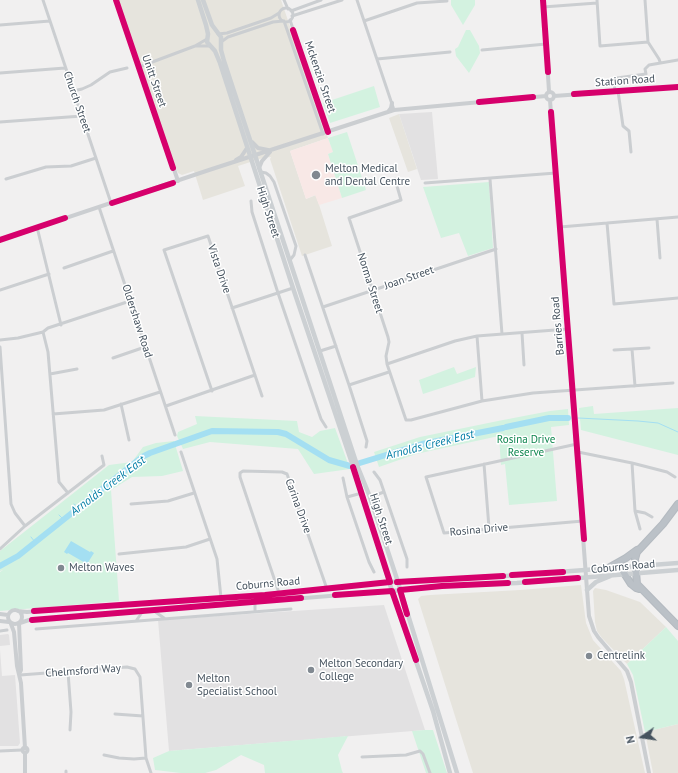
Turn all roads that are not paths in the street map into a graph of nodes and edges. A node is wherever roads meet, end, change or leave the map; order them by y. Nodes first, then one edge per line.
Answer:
1 (43, 0) edge
2 (116, 0) edge
3 (198, 0) edge
4 (203, 0) edge
5 (283, 0) edge
6 (321, 0) edge
7 (342, 0) edge
8 (357, 0) edge
9 (542, 0) edge
10 (645, 0) edge
11 (447, 1) dead end
12 (597, 1) edge
13 (543, 7) junction
14 (282, 9) junction
15 (289, 10) junction
16 (280, 13) junction
17 (291, 18) junction
18 (50, 20) junction
19 (284, 21) junction
20 (364, 21) junction
21 (0, 25) edge
22 (218, 34) junction
23 (208, 38) junction
24 (221, 42) junction
25 (648, 42) junction
26 (546, 44) junction
27 (195, 46) junction
28 (211, 46) junction
29 (482, 50) dead end
30 (450, 52) dead end
31 (377, 59) junction
32 (678, 60) edge
33 (660, 62) junction
34 (139, 67) junction
35 (66, 68) junction
36 (127, 68) dead end
37 (0, 73) edge
38 (678, 87) edge
39 (73, 91) junction
40 (550, 91) junction
41 (616, 91) junction
42 (546, 96) junction
43 (554, 96) junction
44 (550, 100) junction
45 (392, 103) junction
46 (394, 110) junction
47 (388, 112) junction
48 (82, 116) junction
49 (0, 122) edge
50 (328, 132) junction
51 (323, 134) junction
52 (249, 139) junction
53 (247, 148) junction
54 (271, 150) junction
55 (630, 152) dead end
56 (255, 155) junction
57 (250, 157) junction
58 (96, 158) junction
59 (231, 163) junction
60 (260, 170) junction
61 (556, 173) junction
62 (6, 179) dead end
63 (395, 179) dead end
64 (490, 179) junction
65 (178, 181) junction
66 (425, 183) dead end
67 (251, 201) dead end
68 (111, 203) junction
69 (99, 207) junction
70 (678, 217) edge
71 (657, 218) junction
72 (607, 223) junction
73 (37, 227) junction
74 (560, 227) junction
75 (0, 240) edge
76 (496, 249) junction
77 (113, 251) junction
78 (305, 255) dead end
79 (660, 258) dead end
80 (290, 260) junction
81 (64, 268) dead end
82 (49, 274) junction
83 (295, 287) junction
84 (0, 290) edge
85 (372, 290) junction
86 (278, 293) junction
87 (678, 298) edge
88 (130, 301) junction
89 (323, 307) junction
90 (232, 308) junction
91 (61, 324) junction
92 (568, 329) junction
93 (43, 332) junction
94 (522, 332) junction
95 (502, 334) junction
96 (477, 336) junction
97 (0, 340) edge
98 (336, 346) junction
99 (0, 347) edge
100 (145, 347) junction
101 (650, 348) dead end
102 (632, 349) junction
103 (614, 350) dead end
104 (318, 352) junction
105 (113, 358) dead end
106 (387, 364) junction
107 (524, 365) dead end
108 (77, 369) dead end
109 (389, 372) junction
110 (50, 374) junction
111 (255, 375) junction
112 (673, 383) dead end
113 (349, 385) junction
114 (635, 386) junction
115 (212, 391) junction
116 (573, 391) junction
117 (160, 392) junction
118 (262, 396) dead end
119 (482, 401) junction
120 (121, 404) junction
121 (166, 406) junction
122 (53, 414) junction
123 (326, 427) dead end
124 (175, 435) dead end
125 (130, 440) dead end
126 (577, 444) junction
127 (366, 447) dead end
128 (181, 452) dead end
129 (578, 452) junction
130 (102, 456) dead end
131 (632, 463) junction
132 (484, 464) junction
133 (374, 472) dead end
134 (675, 477) dead end
135 (343, 478) dead end
136 (365, 492) junction
137 (384, 492) junction
138 (68, 493) junction
139 (194, 493) junction
140 (370, 497) junction
141 (347, 498) junction
142 (364, 499) junction
143 (131, 504) dead end
144 (678, 504) edge
145 (635, 511) junction
146 (652, 517) dead end
147 (583, 522) junction
148 (25, 526) junction
149 (489, 528) junction
150 (640, 529) dead end
151 (210, 539) junction
152 (644, 544) junction
153 (0, 549) edge
154 (119, 554) dead end
155 (678, 563) edge
156 (636, 566) junction
157 (407, 567) dead end
158 (610, 567) junction
159 (586, 570) junction
160 (678, 570) edge
161 (374, 572) dead end
162 (624, 573) junction
163 (636, 573) junction
164 (614, 574) junction
165 (516, 575) junction
166 (586, 578) junction
167 (390, 582) junction
168 (397, 582) junction
169 (515, 583) junction
170 (327, 589) junction
171 (641, 589) junction
172 (400, 590) junction
173 (587, 590) junction
174 (392, 591) junction
175 (279, 593) junction
176 (220, 598) junction
177 (255, 603) junction
178 (221, 605) junction
179 (108, 606) junction
180 (290, 608) dead end
181 (18, 611) junction
182 (154, 611) junction
183 (255, 611) junction
184 (144, 612) junction
185 (0, 614) edge
186 (109, 614) junction
187 (8, 615) junction
188 (164, 618) junction
189 (136, 621) junction
190 (0, 622) edge
191 (10, 623) junction
192 (19, 623) junction
193 (678, 626) edge
194 (36, 628) dead end
195 (7, 630) dead end
196 (0, 631) edge
197 (68, 672) junction
198 (20, 675) junction
199 (115, 714) dead end
200 (143, 716) junction
201 (70, 730) dead end
202 (0, 750) edge
203 (24, 750) junction
204 (104, 755) dead end
205 (362, 757) dead end
206 (146, 758) junction
207 (26, 773) edge
208 (151, 773) edge
209 (430, 773) edge
210 (450, 773) edge
211 (457, 773) edge
212 (649, 773) edge

1 - 18 street, Church Street
2 - 34 street, Unitt Street
3 - 23 main road
4 - 22 main road
5 - 14 street
5 - 15 street
6 - 15 street
7 - 17 street
8 - 20 street
9 - 13 street
10 - 25 street
11 - 20 street
12 - 13 street
12 - 25 street
13 - 26 street
14 - 15 street
14 - 16 street
15 - 17 street
16 - 19 street
16 - 22 street
17 - 19 street
17 - 50 street, Mckenzie Street
18 - 21 street
18 - 35 street, Church Street
19 - 24 street
19 - 51 street, Mckenzie Street
20 - 31 street
22 - 23 main road
22 - 24 main road
23 - 27 street
23 - 28 main road
24 - 28 main road
24 - 52 main road, High Street
25 - 33 street
26 - 29 street
26 - 40 street
27 - 28 street
27 - 34 street
28 - 53 main road, High Street
30 - 31 street
31 - 45 street
32 - 33 street
33 - 41 street
34 - 65 street, Unitt Street
35 - 37 street
35 - 39 street, Church Street
36 - 39 street
38 - 41 street, Station Road
39 - 48 street, Church Street
40 - 42 street
40 - 43 street
41 - 43 street, Station Road
41 - 55 street
42 - 44 street
42 - 46 street
43 - 44 street
44 - 61 street, Barries Road
45 - 46 street
45 - 47 street
46 - 47 street
47 - 50 street
48 - 49 street
48 - 58 street, Church Street
50 - 51 street
51 - 54 street
52 - 54 street
52 - 56 main road, High Street
53 - 57 main road, High Street
53 - 59 street
54 - 56 street
54 - 60 street
56 - 57 street
56 - 60 main road, High Street
57 - 59 street
57 - 83 main road, High Street
58 - 62 street
58 - 68 street, Church Street
59 - 65 street
60 - 80 main road, High Street
60 - 80 street, High Street
61 - 64 street
61 - 74 street, Barries Road
63 - 85 street, Norma Street
64 - 66 street
64 - 76 street
65 - 68 street
67 - 86 street, High Street
68 - 69 street
69 - 73 street
69 - 77 street, Oldershaw Road
70 - 71 street
71 - 72 street
71 - 79 street
72 - 74 street
72 - 87 street
73 - 75 street
73 - 82 street
74 - 92 street, Barries Road
76 - 85 street, Joan Street
76 - 95 street
77 - 81 street
77 - 88 street, Oldershaw Road
78 - 89 street
80 - 83 main road, High Street
82 - 84 street
82 - 91 street
83 - 86 street
83 - 104 main road, High Street
85 - 89 street, Joan Street
85 - 106 street, Norma Street
86 - 90 street
86 - 123 street, High Street
88 - 91 street
88 - 100 street, Oldershaw Road
89 - 98 street
90 - 111 street, Vista Drive
90 - 115 street, Vista Drive
91 - 93 street
92 - 94 street
92 - 116 street, Barries Road
93 - 97 street
93 - 110 street
94 - 95 street
94 - 107 street
95 - 96 street
96 - 106 street
96 - 119 street
98 - 104 street
98 - 113 street
99 - 148 street
100 - 105 street
100 - 117 street, Oldershaw Road
101 - 102 street
102 - 103 street
102 - 114 street
104 - 136 main road, High Street
106 - 109 street, Norma Street
108 - 110 street
109 - 113 street
109 - 119 street, Norma Street
110 - 122 street
111 - 115 street
111 - 118 street, Vista Drive
112 - 114 street
113 - 127 street
114 - 116 street
115 - 121 street
116 - 119 street
116 - 126 street, Barries Road
117 - 120 street
117 - 121 street, Oldershaw Road
120 - 122 street
120 - 125 street
121 - 124 street, Oldershaw Road
122 - 138 street
126 - 129 street, Barries Road
126 - 132 street, Rosina Drive
128 - 139 street
129 - 131 street
129 - 147 street, Barries Road
130 - 138 street
131 - 134 street
131 - 145 street
132 - 149 street
132 - 149 street, Rosina Drive
133 - 137 street, High Street
135 - 141 street
136 - 140 main road, High Street
136 - 141 street, High Street
136 - 142 main road, High Street
137 - 140 street, High Street
137 - 157 street, High Street
138 - 148 street
139 - 143 street
139 - 151 street
140 - 142 main road
140 - 168 main road, High Street
141 - 161 street
142 - 167 main road, High Street
144 - 152 highway
145 - 146 street
145 - 150 street
147 - 149 street, Rosina Drive
147 - 159 street, Barries Road
148 - 153 street
151 - 154 street
151 - 176 street
152 - 156 highway
152 - 158 highway
155 - 156 main road, Coburns Road
156 - 158 main road, Coburns Road
156 - 163 highway
158 - 159 main road, Coburns Road
159 - 165 main road, Coburns Road
159 - 166 street, Barries Road
160 - 163 main road, Coburns Road
162 - 163 main road, Coburns Road
162 - 164 main road, Coburns Road
162 - 171 highway
163 - 171 highway
164 - 166 main road, Coburns Road
164 - 173 main road
165 - 168 main road, Coburns Road
165 - 169 main road
166 - 169 main road, Coburns Road
166 - 173 street, Barries Road
167 - 168 main road, Coburns Road
167 - 170 street, Coburns Road
167 - 174 main road, High Street
168 - 172 main road, High Street
169 - 172 main road, Coburns Road
170 - 175 street, Coburns Road
170 - 175 street, Carina Drive
171 - 193 highway
172 - 174 main road, Coburns Road
172 - 211 main road, High Street
173 - 212 street, Barries Road
174 - 177 street, Coburns Road
174 - 210 main road, High Street
175 - 176 street, Coburns Road
176 - 178 street
176 - 179 street, Coburns Road
177 - 178 street, Coburns Road
177 - 183 street, Coburns Road
178 - 182 street, Coburns Road
179 - 181 street, Coburns Road
179 - 186 street
180 - 183 street
181 - 187 street
181 - 192 street
182 - 184 street, Coburns Road
182 - 188 street
183 - 188 street
184 - 186 street, Coburns Road
184 - 189 street
185 - 187 street
186 - 192 street, Coburns Road
187 - 191 street
188 - 189 street
189 - 194 street
190 - 191 street
191 - 192 street
191 - 198 street
192 - 198 street
195 - 196 street
197 - 198 street, Chelmsford Way
197 - 200 street, Chelmsford Way
197 - 201 street
198 - 203 street
199 - 200 street
200 - 206 street, Chelmsford Way
202 - 203 street
203 - 207 street
204 - 206 street
205 - 209 street
206 - 208 street, Chelmsford Way

